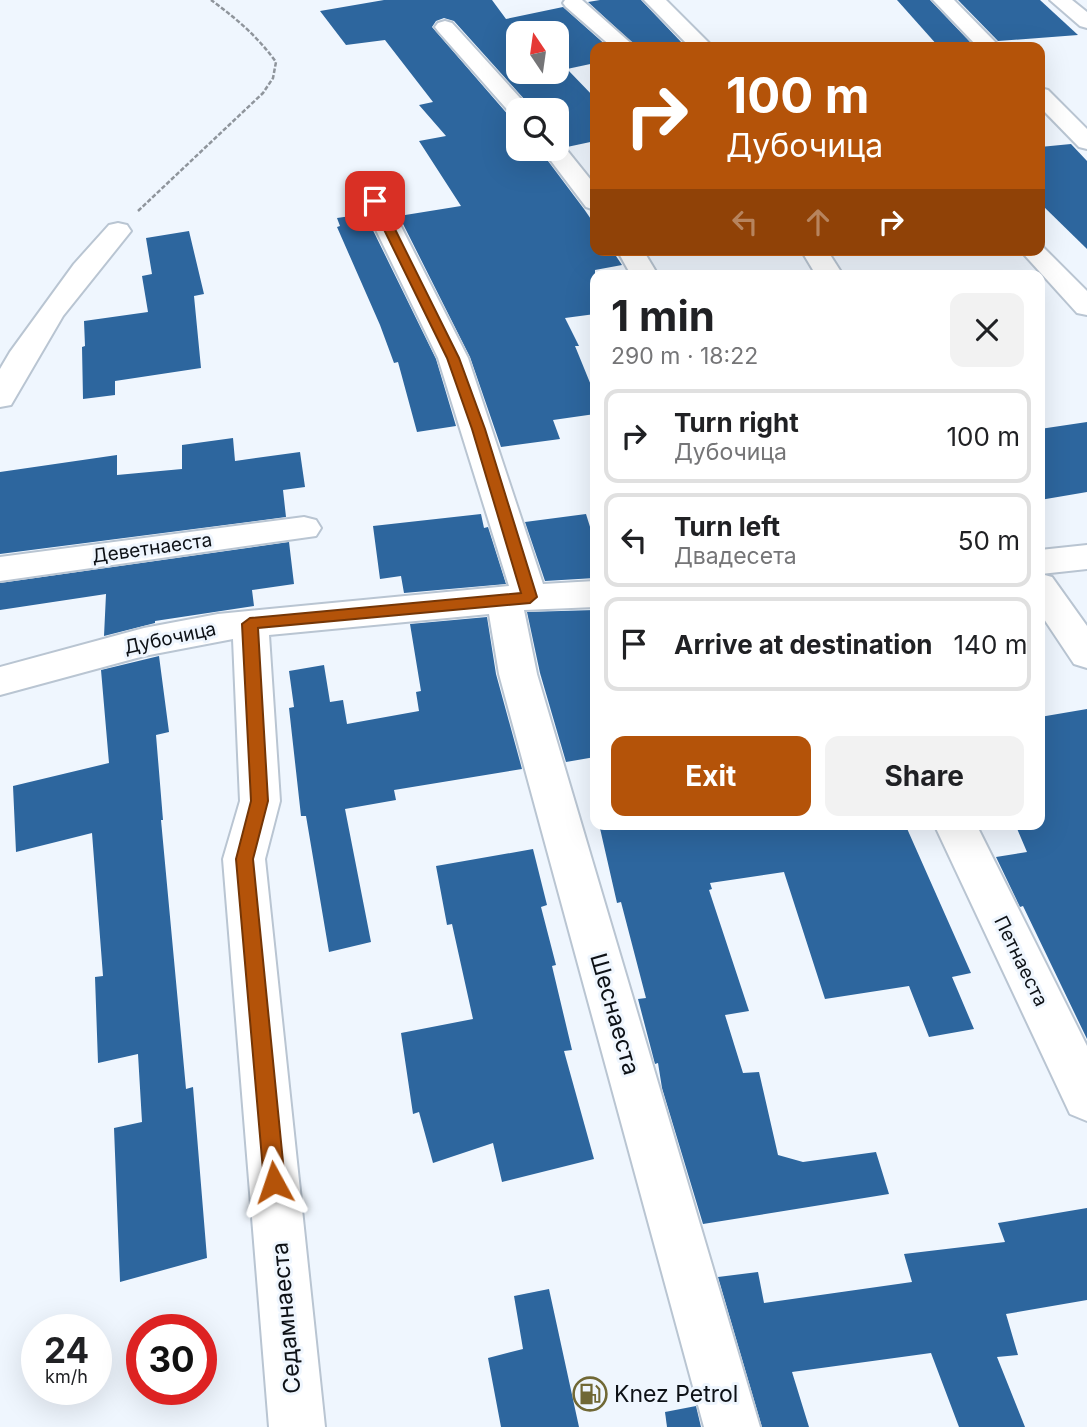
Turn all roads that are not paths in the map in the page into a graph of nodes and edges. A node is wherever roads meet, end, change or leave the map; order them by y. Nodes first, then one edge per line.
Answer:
1 (654, 0) edge
2 (943, 0) edge
3 (1060, 0) edge
4 (573, 3) dead end
5 (1087, 22) edge
6 (445, 27) dead end
7 (618, 42) edge
8 (697, 42) edge
9 (985, 42) edge
10 (509, 98) edge
11 (1045, 100) edge
12 (1087, 142) edge
13 (563, 161) edge
14 (590, 196) edge
15 (375, 201) dead end
16 (118, 231) road end
17 (1039, 256) edge
18 (1087, 307) edge
19 (0, 398) edge
20 (304, 528) dead end
21 (1087, 557) edge
22 (1045, 561) edge
23 (0, 569) edge
24 (1045, 593) edge
25 (590, 594) edge
26 (517, 599) junction
27 (250, 624) junction
28 (1087, 653) edge
29 (0, 681) edge
30 (958, 830) edge
31 (1087, 1097) edge
32 (296, 1427) edge
33 (732, 1427) edge

1 - 8 street
2 - 9 street
3 - 5 street
4 - 7 street
6 - 10 street
11 - 12 street
13 - 14 street
15 - 26 street, Шеснаеста
16 - 19 street
17 - 18 street
20 - 23 street, Деветнаеста
21 - 22 street
24 - 28 street
25 - 26 street, Дубочица
26 - 27 street, Дубочица
26 - 33 street, Шеснаеста
27 - 29 street, Дубочица
27 - 32 street, Седамнаеста
30 - 31 street, Петнаеста

